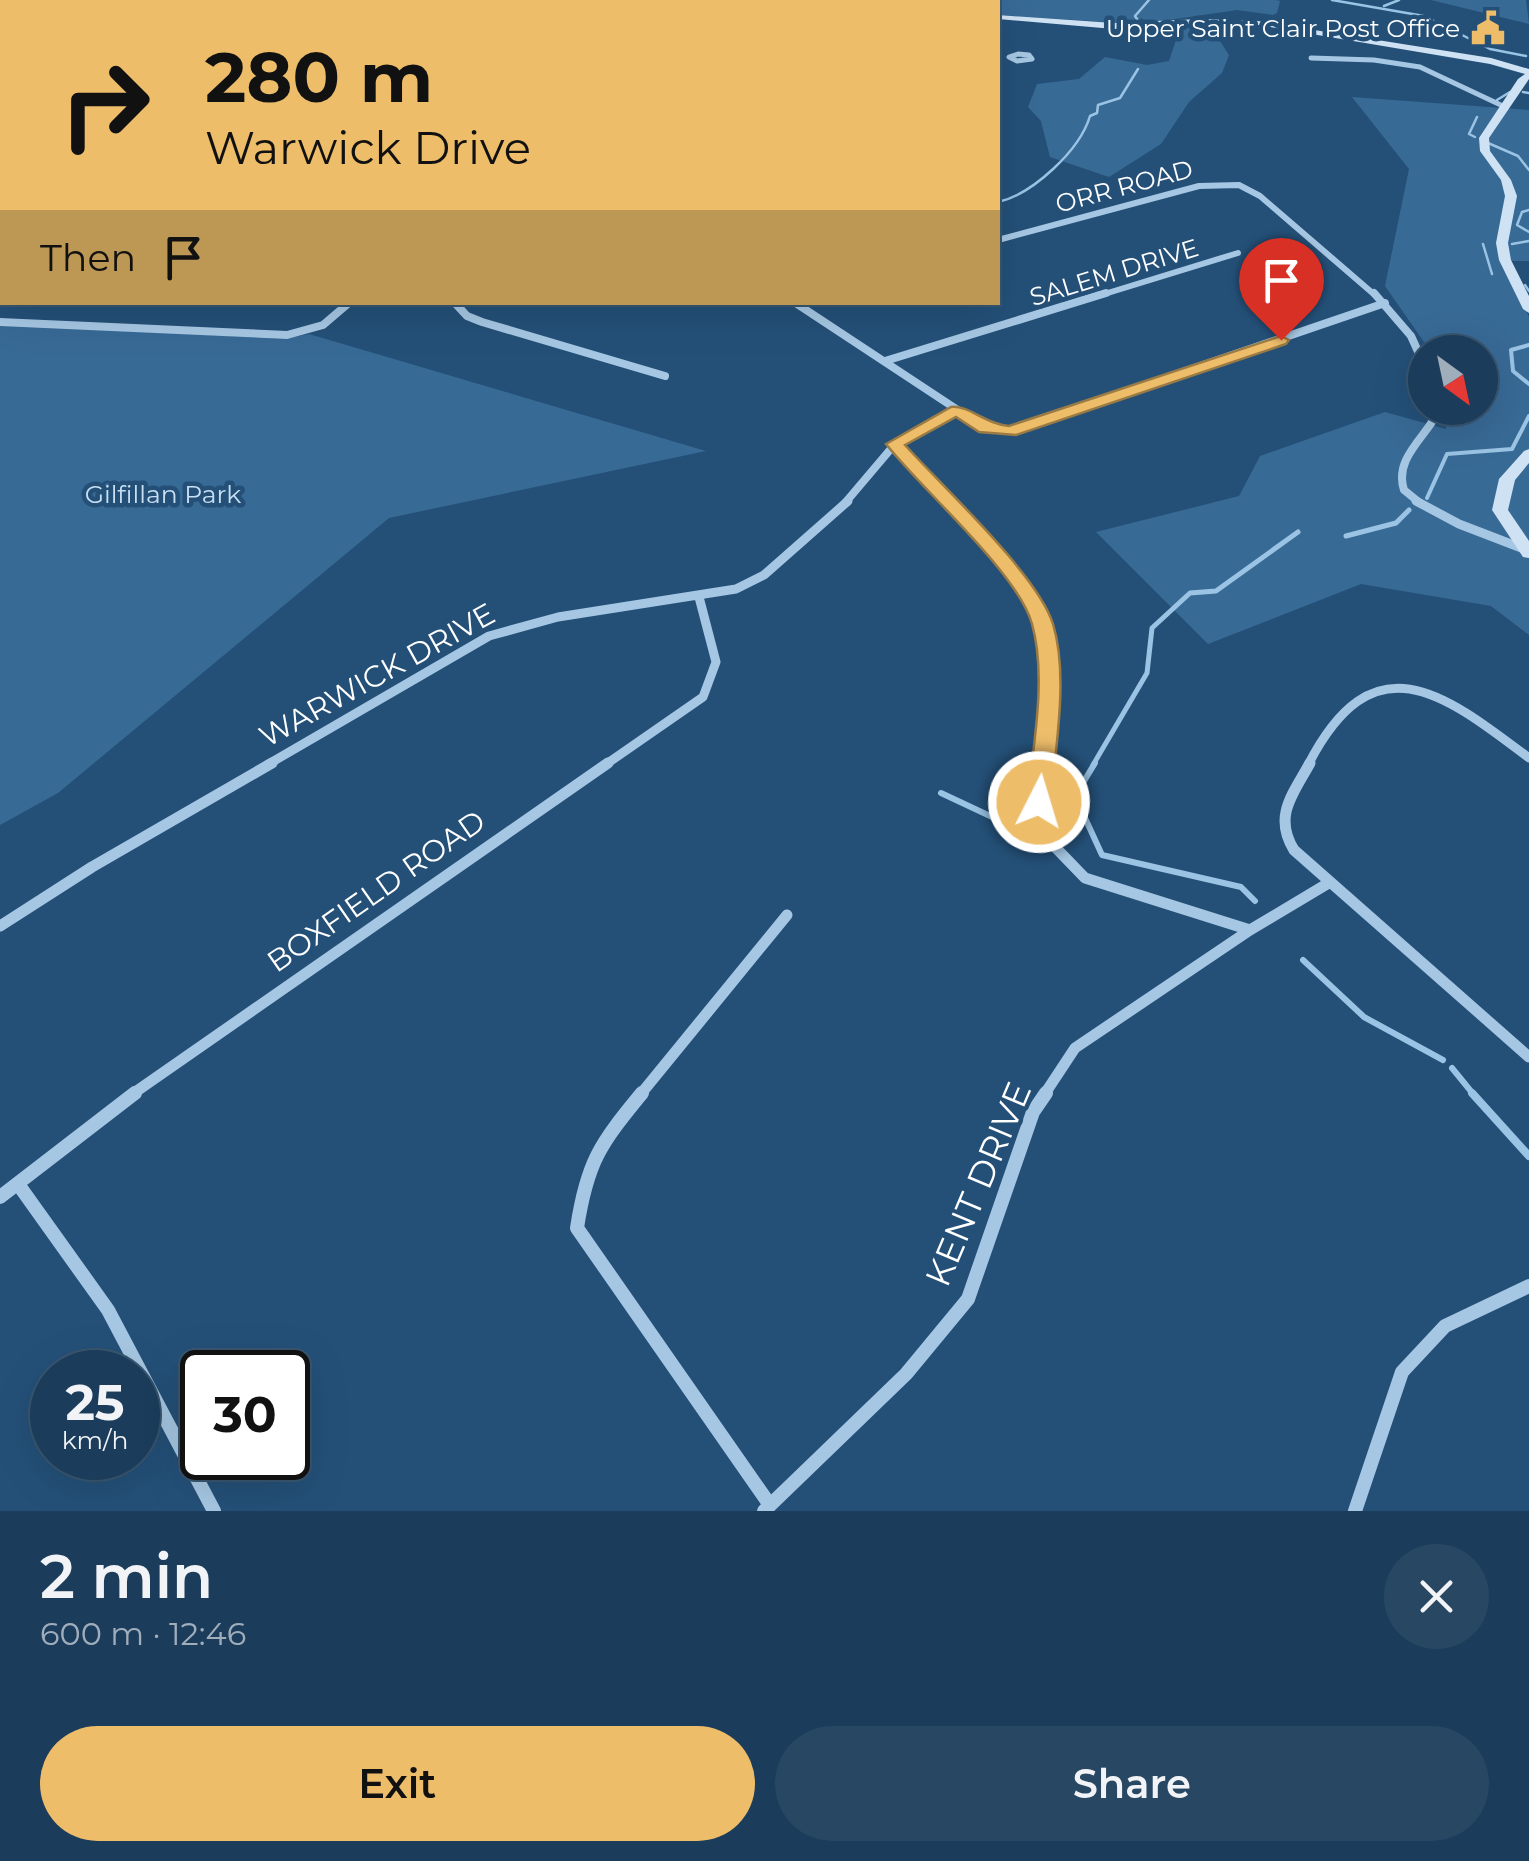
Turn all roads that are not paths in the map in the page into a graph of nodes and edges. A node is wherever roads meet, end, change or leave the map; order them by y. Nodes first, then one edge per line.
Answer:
1 (1000, 17) edge
2 (1311, 58) dead end
3 (1011, 60) dead end
4 (1000, 63) edge
5 (1523, 66) edge
6 (1504, 106) junction
7 (1000, 239) edge
8 (1238, 253) dead end
9 (1385, 303) junction
10 (347, 305) edge
11 (457, 305) edge
12 (799, 305) edge
13 (1529, 309) edge
14 (0, 322) edge
15 (1410, 335) edge
16 (885, 362) junction
17 (665, 376) dead end
18 (957, 410) junction
19 (1431, 425) edge
20 (895, 444) junction
21 (1529, 454) edge
22 (1526, 551) edge
23 (699, 597) junction
24 (1529, 758) edge
25 (1328, 884) junction
26 (787, 915) dead end
27 (0, 926) edge
28 (1250, 930) junction
29 (1529, 1057) edge
30 (18, 1184) junction
31 (0, 1197) edge
32 (1529, 1286) edge
33 (767, 1508) edge
34 (214, 1511) edge
35 (1355, 1511) edge

1 - 5 street
2 - 6 street
3 - 4 street
5 - 6 street
6 - 13 street
7 - 9 street, ORR ROAD
8 - 16 street, SALEM DRIVE
9 - 15 street, ORR ROAD
9 - 18 street
10 - 14 street
11 - 17 street
12 - 16 street
16 - 18 street
18 - 20 street, WARWICK DRIVE
19 - 22 street
20 - 23 street, WARWICK DRIVE
20 - 28 street
21 - 22 street
23 - 27 street, WARWICK DRIVE
23 - 30 street, BOXFIELD ROAD
24 - 25 street
25 - 28 street, KENT DRIVE
25 - 29 street
26 - 33 street
28 - 33 street, KENT DRIVE
30 - 31 street, BOXFIELD ROAD
30 - 34 street
32 - 35 street

